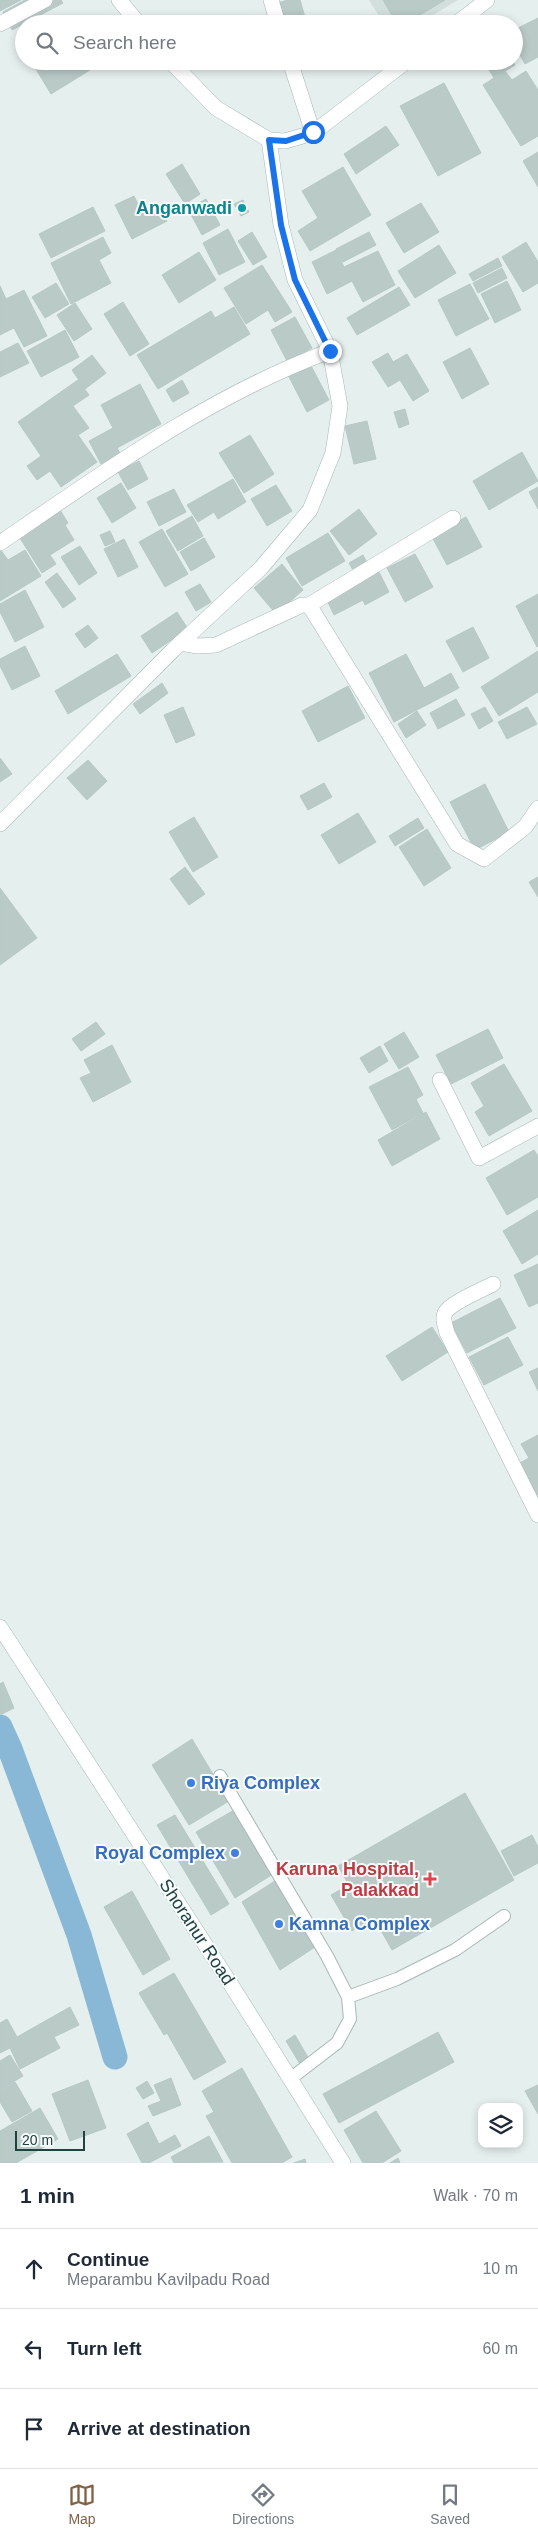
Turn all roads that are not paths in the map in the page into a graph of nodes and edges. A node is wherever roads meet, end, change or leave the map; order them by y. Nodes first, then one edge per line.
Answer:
1 (45, 0) edge
2 (119, 0) edge
3 (271, 0) edge
4 (487, 0) edge
5 (17, 15) edge
6 (132, 15) edge
7 (275, 15) edge
8 (468, 15) edge
9 (15, 16) edge
10 (0, 24) edge
11 (179, 70) edge
12 (293, 70) edge
13 (395, 70) edge
14 (313, 132) junction
15 (269, 140) junction
16 (330, 351) junction
17 (453, 518) dead end
18 (0, 542) edge
19 (309, 606) junction
20 (180, 643) junction
21 (538, 808) edge
22 (0, 824) edge
23 (440, 1080) dead end
24 (538, 1126) edge
25 (493, 1284) dead end
26 (538, 1515) edge
27 (0, 1627) edge
28 (220, 1776) dead end
29 (504, 1916) dead end
30 (348, 1996) junction
31 (290, 2079) junction
32 (343, 2163) edge

1 - 5 street
2 - 6 street
3 - 7 street
4 - 8 street
9 - 10 street
11 - 15 street
12 - 14 street
13 - 14 street
14 - 15 street
15 - 16 street
16 - 18 street
16 - 20 street
17 - 19 street
19 - 20 street
19 - 21 street
20 - 22 street
23 - 24 street
25 - 26 street
27 - 31 street, Shoranur Road
28 - 30 lane
29 - 30 lane
30 - 31 lane
31 - 32 street, Shoranur Road

